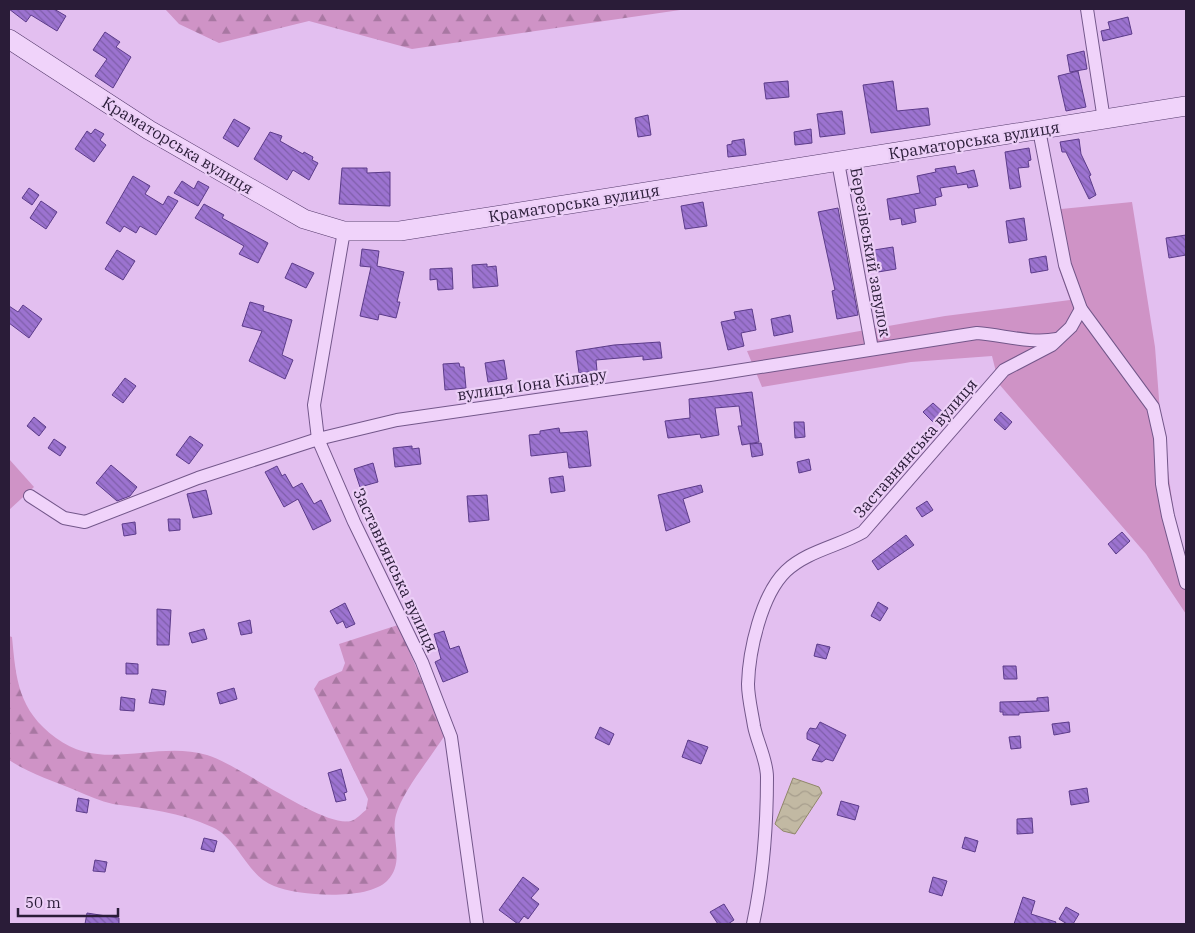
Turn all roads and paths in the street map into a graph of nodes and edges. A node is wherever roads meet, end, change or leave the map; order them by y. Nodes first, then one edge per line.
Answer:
1 (1087, 9) edge
2 (9, 39) edge
3 (1186, 106) edge
4 (1104, 120) junction
5 (1039, 130) junction
6 (838, 162) junction
7 (344, 231) junction
8 (1081, 309) junction
9 (1057, 339) junction
10 (872, 349) junction
11 (318, 439) junction
12 (30, 496) dead end
13 (1186, 583) edge
14 (477, 924) edge
15 (754, 924) edge

1 - 4 street
2 - 7 street, Краматорська вулиця
3 - 4 street, Краматорська вулиця
4 - 5 street, Краматорська вулиця
5 - 6 street, Краматорська вулиця
5 - 8 street
6 - 7 street, Краматорська вулиця
6 - 10 street, Березівський завулок
7 - 11 street, Заставнянська вулиця
8 - 9 street, Заставнянська вулиця
8 - 13 street
9 - 10 street, вулиця Іона Кілару
9 - 15 street, Заставнянська вулиця
10 - 11 street, вулиця Іона Кілару
11 - 12 street, вулиця Іона Кілару
11 - 14 street, Заставнянська вулиця

